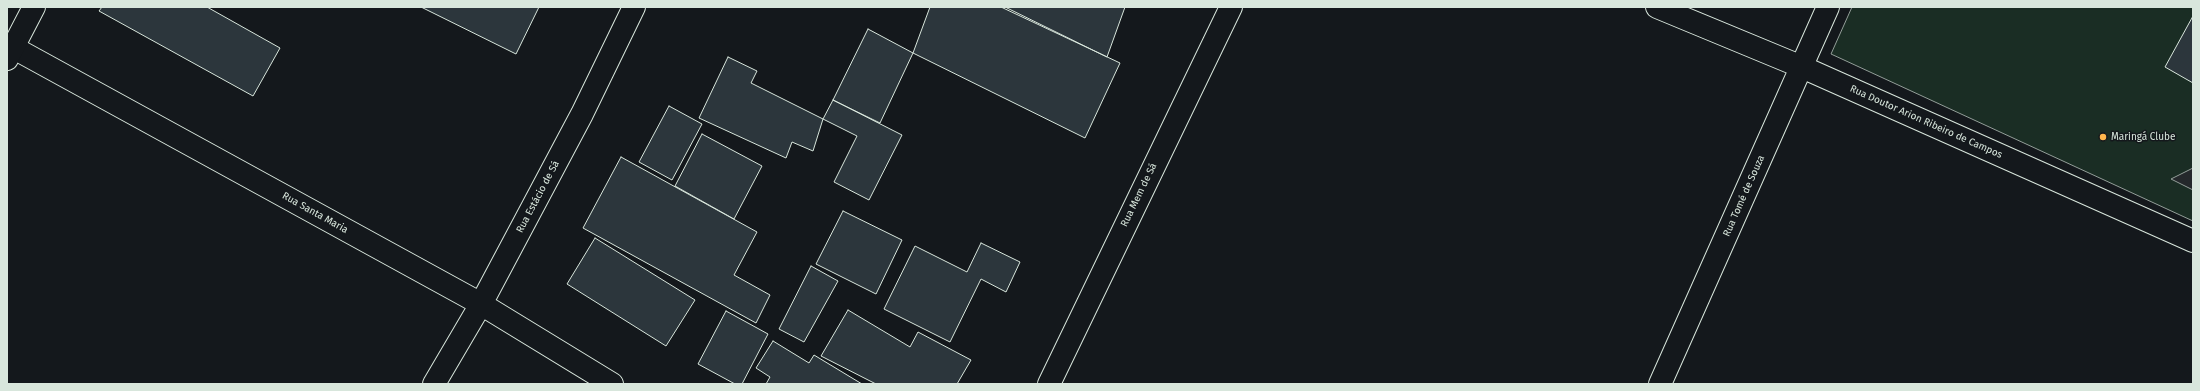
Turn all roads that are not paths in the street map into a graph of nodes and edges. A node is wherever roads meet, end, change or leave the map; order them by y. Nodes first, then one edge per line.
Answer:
1 (34, 7) edge
2 (634, 7) edge
3 (1231, 7) edge
4 (1656, 7) edge
5 (1828, 7) edge
6 (10, 53) edge
7 (1802, 67) junction
8 (2193, 241) edge
9 (481, 304) junction
10 (434, 384) edge
11 (612, 384) edge
12 (1049, 384) edge
13 (1660, 384) edge

1 - 6 street
2 - 9 street, Rua Estácio de Sá
3 - 12 street, Rua Mem de Sá
4 - 7 street, Rua Doutor Arion Ribeiro de Campos
5 - 7 street, Rua Tomé de Souza
6 - 9 street, Rua Santa Maria
7 - 8 street, Rua Doutor Arion Ribeiro de Campos
7 - 13 street, Rua Tomé de Souza
9 - 10 street, Rua Estácio de Sá
9 - 11 street, Rua Santa Maria

